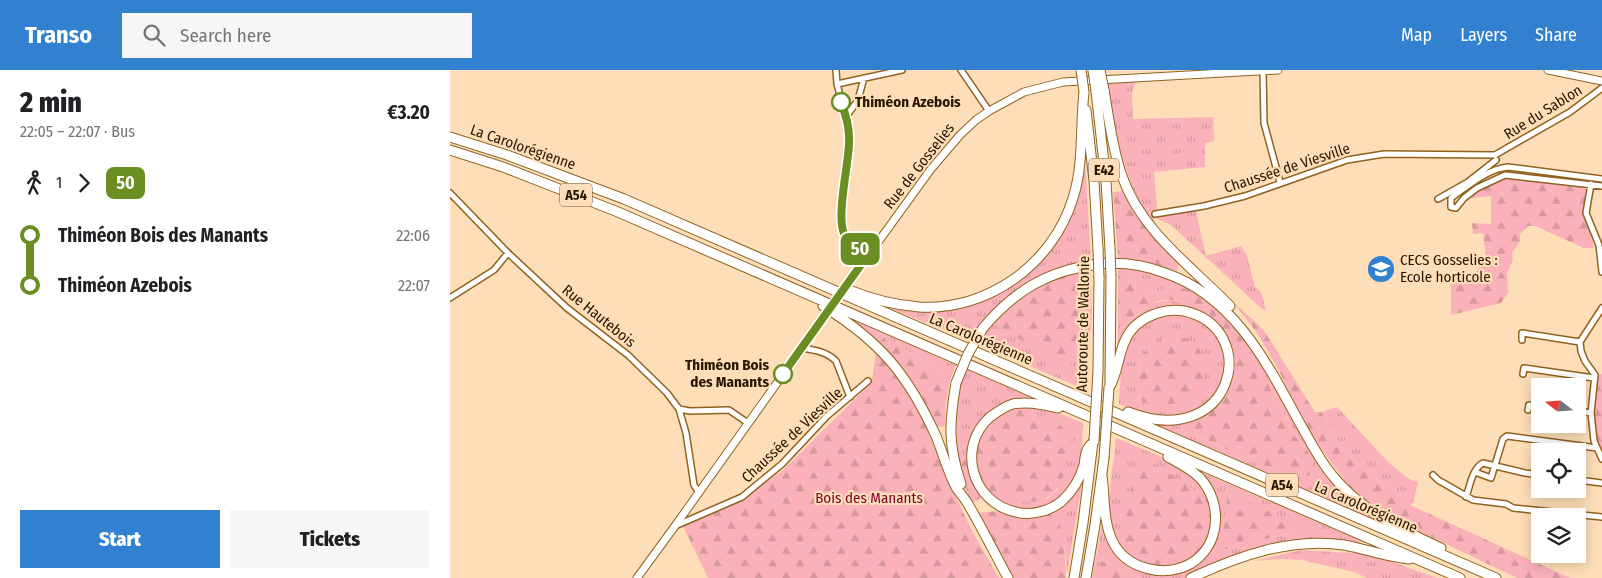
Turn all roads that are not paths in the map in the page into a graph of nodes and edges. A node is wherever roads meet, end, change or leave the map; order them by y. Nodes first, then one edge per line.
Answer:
1 (836, 70) edge
2 (902, 70) edge
3 (962, 70) edge
4 (1081, 70) edge
5 (1093, 70) edge
6 (1100, 70) edge
7 (1278, 70) edge
8 (1548, 70) edge
9 (1263, 71) edge
10 (864, 78) junction
11 (1602, 80) edge
12 (837, 84) junction
13 (1602, 88) edge
14 (1100, 90) junction
15 (1084, 92) junction
16 (988, 111) junction
17 (846, 117) junction
18 (450, 137) edge
19 (450, 150) edge
20 (1496, 158) junction
21 (1500, 167) junction
22 (1505, 175) junction
23 (1592, 178) junction
24 (1602, 180) edge
25 (1280, 182) junction
26 (1591, 185) junction
27 (1602, 186) edge
28 (450, 192) edge
29 (1438, 199) dead end
30 (1155, 214) dead end
31 (508, 253) junction
32 (868, 255) junction
33 (1602, 272) edge
34 (789, 286) junction
35 (834, 290) junction
36 (450, 298) edge
37 (1602, 308) edge
38 (1250, 337) junction
39 (1522, 340) dead end
40 (1580, 342) junction
41 (802, 348) junction
42 (1523, 374) dead end
43 (1602, 374) edge
44 (1113, 377) junction
45 (1595, 377) junction
46 (868, 381) dead end
47 (850, 397) junction
48 (1098, 405) junction
49 (1531, 405) edge
50 (679, 409) junction
51 (1528, 410) dead end
52 (1586, 412) edge
53 (1591, 413) junction
54 (1083, 414) junction
55 (748, 423) junction
56 (1148, 442) junction
57 (1597, 448) junction
58 (1089, 452) junction
59 (1602, 460) edge
60 (1495, 465) junction
61 (1475, 472) junction
62 (1531, 474) edge
63 (1433, 475) dead end
64 (1102, 476) junction
65 (1586, 481) edge
66 (1602, 483) edge
67 (699, 493) junction
68 (1466, 497) junction
69 (968, 503) junction
70 (1602, 518) edge
71 (675, 526) junction
72 (1419, 560) junction
73 (1465, 565) junction
74 (637, 578) edge
75 (1008, 578) edge
76 (1074, 578) edge
77 (1086, 578) edge
78 (1191, 578) edge
79 (1460, 578) edge
80 (1496, 578) edge

1 - 12 street
2 - 10 street
3 - 16 street
4 - 15 highway, Autoroute de Wallonie / E42, bridge
5 - 14 highway, Autoroute de Wallonie / E42, bridge
6 - 14 highway, bridge
7 - 9 street, Rue de Gosselies
8 - 11 street
9 - 16 street, Rue de Gosselies
9 - 25 street
10 - 12 street
10 - 17 street
12 - 17 street
13 - 20 street, Rue du Sablon
14 - 38 highway
14 - 44 highway, Autoroute de Wallonie / E42, bridge
15 - 35 highway
15 - 58 highway, Autoroute de Wallonie / E42, bridge
16 - 32 street, Rue de Gosselies
17 - 32 street
18 - 35 highway, La Carolorégienne / A54
19 - 34 highway, La Carolorégienne / A54
20 - 21 street
20 - 25 street, Chaussée de Viesville
20 - 29 street, Rue du Sablon
21 - 22 street
21 - 22 street
21 - 23 street
22 - 26 street
23 - 24 street
23 - 26 street
25 - 30 street, Chaussée de Viesville
26 - 27 street
26 - 33 street
28 - 31 street, Rue Hautebois
31 - 36 street
31 - 50 street, Rue Hautebois
32 - 41 street, Rue de Gosselies, bridge
34 - 54 highway, La Carolorégienne / A54
34 - 69 highway
35 - 48 highway, La Carolorégienne / A54
37 - 40 street
38 - 69 highway, bridge
38 - 73 highway
39 - 40 street
40 - 45 street
41 - 47 street
41 - 55 street, Rue de Gosselies
42 - 45 street
43 - 45 street
44 - 48 highway
44 - 64 highway, Autoroute de Wallonie, bridge
45 - 53 street
46 - 47 street, Chaussée de Viesville
47 - 71 street, Chaussée de Viesville
48 - 73 highway, La Carolorégienne / A54
49 - 51 street
50 - 55 street
50 - 67 street
52 - 53 street
53 - 57 street
54 - 56 highway, La Carolorégienne / A54
54 - 58 highway
55 - 67 street, Rue de Gosselies
56 - 64 highway
56 - 72 highway, La Carolorégienne / A54
57 - 59 street
57 - 60 street
58 - 76 highway
60 - 61 street
60 - 61 street
60 - 62 street
61 - 68 street
63 - 68 street
64 - 77 highway, Autoroute de Wallonie
65 - 66 street
67 - 71 street, Rue de Gosselies
68 - 70 street
69 - 75 highway
71 - 74 street, Rue de Gosselies
72 - 78 highway
72 - 79 highway, La Carolorégienne / A54
73 - 80 highway, La Carolorégienne / A54

